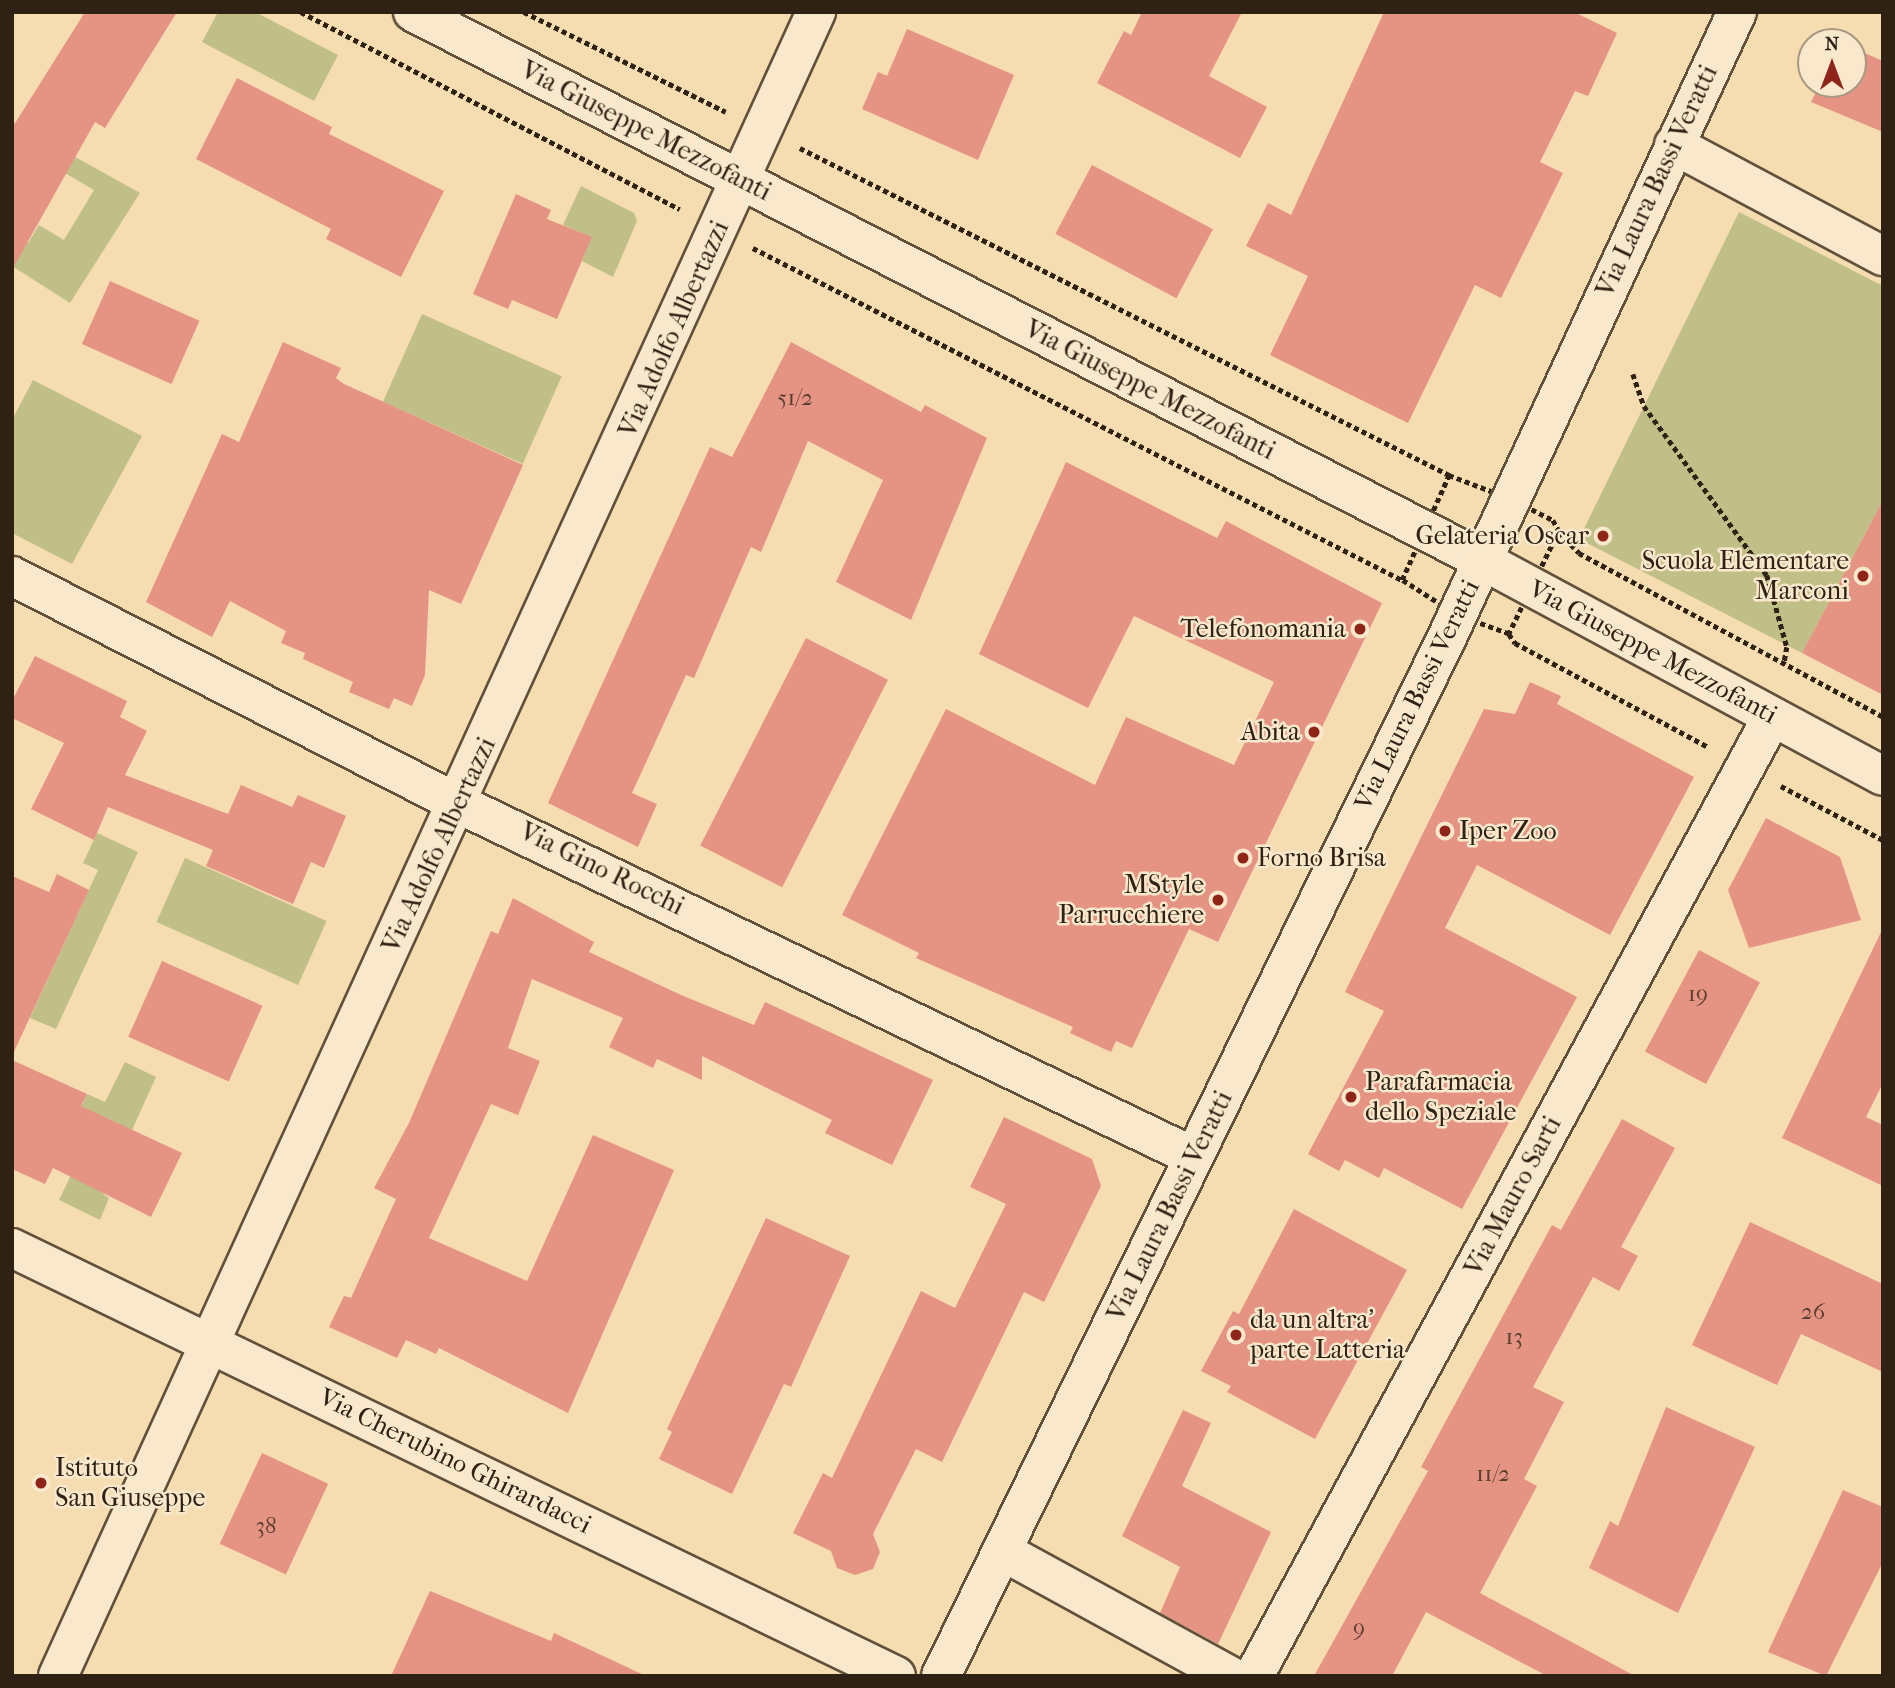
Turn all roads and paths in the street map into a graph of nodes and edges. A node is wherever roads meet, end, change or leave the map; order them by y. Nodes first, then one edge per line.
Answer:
1 (301, 12) edge
2 (414, 12) edge
3 (524, 12) edge
4 (816, 12) edge
5 (1737, 12) edge
6 (730, 114) dead end
7 (792, 143) dead end
8 (1674, 145) junction
9 (741, 180) junction
10 (683, 211) dead end
11 (757, 250) dead end
12 (1883, 256) edge
13 (1633, 373) dead end
14 (1449, 475) junction
15 (1462, 475) dead end
16 (1442, 486) dead end
17 (1553, 520) dead end
18 (1559, 531) junction
19 (1555, 545) dead end
20 (1482, 559) junction
21 (1402, 569) dead end
22 (12, 576) edge
23 (1402, 580) junction
24 (1413, 592) dead end
25 (1513, 628) dead end
26 (1493, 632) dead end
27 (1509, 634) junction
28 (1784, 664) junction
29 (1772, 717) junction
30 (1883, 717) edge
31 (1714, 750) dead end
32 (1883, 776) edge
33 (1775, 782) dead end
34 (459, 804) junction
35 (1883, 840) edge
36 (1194, 1157) junction
37 (12, 1248) edge
38 (208, 1340) junction
39 (1002, 1551) junction
40 (58, 1676) edge
41 (896, 1676) edge
42 (941, 1676) edge
43 (1230, 1676) edge
44 (1254, 1676) edge

1 - 10 path
2 - 9 street, Via Giuseppe Mezzofanti
3 - 6 path
4 - 9 street, Via Adolfo Albertazzi
5 - 8 street, Via Laura Bassi Veratti
7 - 14 path
8 - 12 street
8 - 20 street, Via Laura Bassi Veratti
9 - 20 street, Via Giuseppe Mezzofanti
9 - 34 street, Via Adolfo Albertazzi
11 - 23 path
13 - 28 path
14 - 15 path
14 - 16 path
17 - 18 path
18 - 19 path
18 - 28 path
20 - 29 street, Via Giuseppe Mezzofanti
20 - 36 street, Via Laura Bassi Veratti
21 - 23 path
22 - 34 street, Via Gino Rocchi
23 - 24 path
25 - 27 path
26 - 27 path
27 - 31 path
28 - 30 path
29 - 32 street, Via Giuseppe Mezzofanti
29 - 44 street, Via Mauro Sarti
33 - 35 path
34 - 36 street, Via Gino Rocchi
34 - 38 street, Via Adolfo Albertazzi
36 - 39 street, Via Laura Bassi Veratti
37 - 38 street, Via Cherubino Ghirardacci
38 - 40 street, Via Adolfo Albertazzi
38 - 41 street, Via Cherubino Ghirardacci
39 - 42 street, Via Laura Bassi Veratti
39 - 43 street

